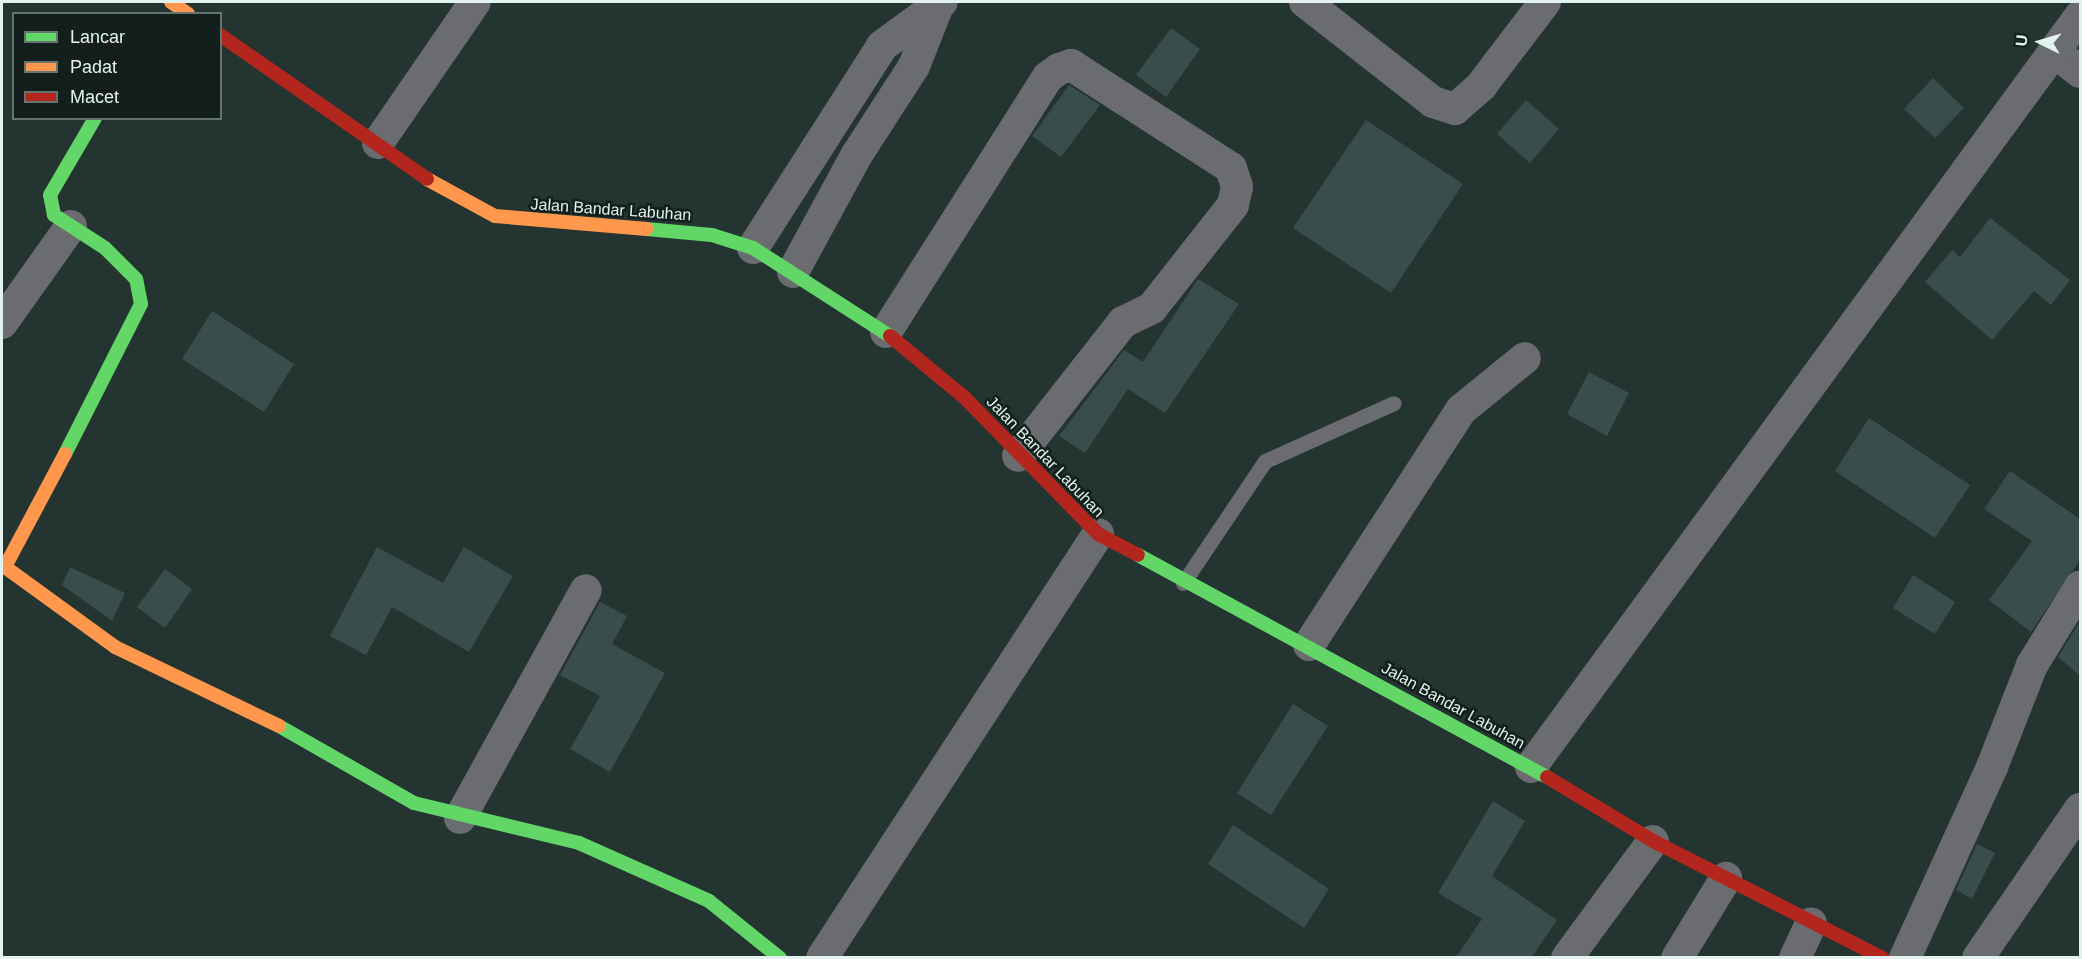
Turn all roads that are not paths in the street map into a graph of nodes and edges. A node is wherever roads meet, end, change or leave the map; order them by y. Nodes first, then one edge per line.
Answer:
1 (169, 2) edge
2 (475, 2) edge
3 (1305, 2) edge
4 (1545, 2) edge
5 (939, 5) edge
6 (185, 12) edge
7 (2080, 16) edge
8 (222, 36) edge
9 (2054, 51) junction
10 (2080, 72) edge
11 (93, 120) edge
12 (378, 142) junction
13 (71, 226) junction
14 (753, 248) junction
15 (793, 272) junction
16 (2, 323) edge
17 (886, 332) junction
18 (1525, 358) dead end
19 (1394, 403) dead end
20 (1018, 456) junction
21 (1098, 534) junction
22 (3, 569) edge
23 (1183, 583) junction
24 (2080, 587) edge
25 (586, 590) dead end
26 (1309, 645) junction
27 (1531, 767) junction
28 (2080, 809) edge
29 (460, 818) junction
30 (1653, 841) junction
31 (1726, 878) junction
32 (1811, 923) junction
33 (780, 957) edge
34 (822, 957) edge
35 (1567, 957) edge
36 (1677, 957) edge
37 (1795, 957) edge
38 (1883, 957) edge
39 (1905, 957) edge
40 (1978, 957) edge

1 - 6 main road
2 - 12 street
3 - 4 street
5 - 14 street
5 - 15 street
7 - 9 street
8 - 12 main road, Jalan Bandar Labuhan
9 - 10 street
9 - 27 street
11 - 13 main road
12 - 14 main road, Jalan Bandar Labuhan
13 - 16 street
13 - 22 main road
14 - 15 main road, Jalan Bandar Labuhan
15 - 17 main road, Jalan Bandar Labuhan
17 - 20 main road, Jalan Bandar Labuhan
17 - 20 street
18 - 26 street
19 - 23 lane
20 - 21 main road, Jalan Bandar Labuhan
21 - 23 main road, Jalan Bandar Labuhan
21 - 34 street
22 - 29 main road
23 - 26 main road, Jalan Bandar Labuhan
24 - 39 street
25 - 29 street
26 - 27 main road, Jalan Bandar Labuhan
27 - 30 main road, Jalan Bandar Labuhan
28 - 40 street
29 - 33 main road
30 - 31 main road, Jalan Bandar Labuhan
30 - 35 street
31 - 32 main road, Jalan Bandar Labuhan
31 - 36 street
32 - 37 street
32 - 38 main road, Jalan Bandar Labuhan

